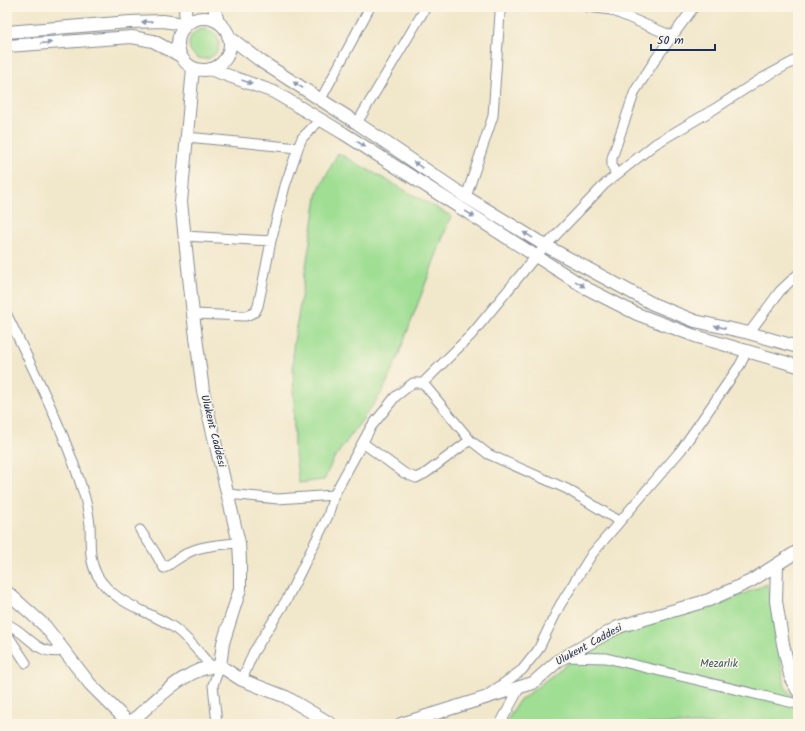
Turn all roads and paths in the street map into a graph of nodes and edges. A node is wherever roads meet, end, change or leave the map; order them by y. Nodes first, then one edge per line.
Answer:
1 (185, 7) edge
2 (214, 7) edge
3 (370, 7) edge
4 (426, 7) edge
5 (502, 7) edge
6 (588, 7) edge
7 (694, 7) edge
8 (612, 9) edge
9 (218, 22) junction
10 (185, 26) junction
11 (7, 32) edge
12 (228, 36) junction
13 (672, 36) junction
14 (7, 46) edge
15 (181, 56) junction
16 (798, 59) edge
17 (193, 68) junction
18 (210, 69) junction
19 (321, 99) junction
20 (320, 120) junction
21 (357, 123) junction
22 (187, 137) junction
23 (298, 148) junction
24 (616, 175) junction
25 (466, 197) junction
26 (185, 236) junction
27 (271, 241) junction
28 (546, 246) junction
29 (536, 256) junction
30 (798, 274) edge
31 (193, 314) junction
32 (7, 315) edge
33 (749, 334) junction
34 (798, 347) edge
35 (747, 351) junction
36 (798, 366) edge
37 (423, 383) junction
38 (470, 440) junction
39 (362, 443) junction
40 (228, 494) junction
41 (334, 495) junction
42 (619, 521) junction
43 (140, 530) dead end
44 (239, 543) junction
45 (798, 551) edge
46 (777, 565) junction
47 (7, 592) edge
48 (7, 624) edge
49 (7, 634) edge
50 (64, 650) junction
51 (565, 657) junction
52 (26, 663) dead end
53 (216, 666) junction
54 (794, 669) edge
55 (242, 680) junction
56 (520, 687) junction
57 (798, 691) edge
58 (484, 698) junction
59 (798, 704) edge
60 (324, 722) edge
61 (130, 724) edge
62 (217, 724) edge
63 (401, 724) edge
64 (500, 724) edge

1 - 10 street
2 - 9 street
3 - 19 street
4 - 21 street
5 - 25 street
6 - 8 street
7 - 13 street
8 - 13 street
9 - 10 street
9 - 12 street
10 -> 11 street
10 - 15 street
12 - 18 street
19 -> 12 street
13 - 24 street
14 -> 15 street
15 - 17 street
16 - 24 street
17 - 18 street
17 - 22 street, Ulukent Caddesi
18 -> 20 street
19 - 21 street
20 - 23 street
20 -> 29 street
25 -> 21 street
22 - 23 street
22 - 26 street, Ulukent Caddesi
23 - 27 street
24 - 28 street
28 -> 25 street
26 - 27 street
26 - 31 street, Ulukent Caddesi
27 - 31 street
28 - 29 street
33 -> 28 street
29 -> 35 street
29 - 37 street
30 - 33 street
31 - 40 street, Ulukent Caddesi
32 - 53 street
33 - 34 street
35 - 36 street
35 - 42 street
37 - 38 street
37 - 39 street
38 - 39 street
38 - 42 street
39 - 41 street
40 - 41 street
40 - 44 street, Ulukent Caddesi
41 - 55 street
42 - 58 street
43 - 44 street
44 - 53 street, Ulukent Caddesi
45 - 46 street, Ulukent Caddesi
46 - 51 street, Ulukent Caddesi
46 - 54 street
47 - 50 street
48 - 50 street
49 - 52 street
50 - 61 street
51 - 56 street, Ulukent Caddesi
51 - 59 street
53 - 55 street
53 - 61 street
53 - 62 street
54 - 57 street
55 - 60 street
56 - 58 street, Ulukent Caddesi
56 - 64 street
58 - 63 street, Ulukent Caddesi

